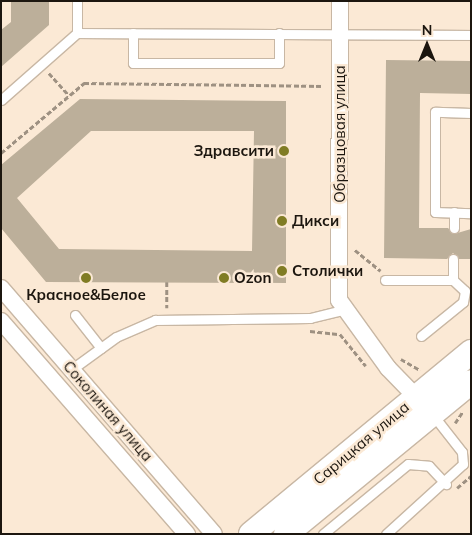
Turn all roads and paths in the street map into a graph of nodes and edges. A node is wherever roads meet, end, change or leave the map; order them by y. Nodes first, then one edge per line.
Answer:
1 (77, 1) edge
2 (340, 1) edge
3 (78, 33) junction
4 (133, 33) junction
5 (279, 33) junction
6 (340, 33) junction
7 (471, 35) edge
8 (41, 65) junction
9 (323, 86) dead end
10 (70, 95) junction
11 (1, 100) edge
12 (471, 112) edge
13 (1, 153) edge
14 (454, 212) junction
15 (471, 212) edge
16 (454, 228) dead end
17 (355, 250) dead end
18 (453, 259) dead end
19 (452, 280) junction
20 (389, 281) joint
21 (167, 282) dead end
22 (1, 288) edge
23 (342, 310) junction
24 (75, 316) dead end
25 (168, 318) junction
26 (1, 321) edge
27 (310, 331) dead end
28 (421, 336) dead end
29 (101, 348) junction
30 (471, 352) edge
31 (402, 359) dead end
32 (72, 369) junction
33 (369, 369) dead end
34 (423, 371) dead end
35 (471, 382) edge
36 (56, 384) junction
37 (424, 405) junction
38 (446, 484) junction
39 (187, 534) edge
40 (214, 534) edge
41 (251, 534) edge
42 (286, 534) edge
43 (322, 534) edge
44 (386, 534) edge

1 - 3 lane
2 - 6 street, Образцовая улица
3 - 4 lane
3 - 8 lane
4 - 5 lane
4 - 5 lane
5 - 6 lane
6 - 7 lane
6 - 23 street, Образцовая улица
8 - 10 path
8 - 11 lane
9 - 10 path
10 - 13 path
12 - 14 lane
14 - 15 lane
14 - 16 lane
17 - 20 path
18 - 19 lane
19 - 20 lane
19 - 28 lane
21 - 25 path
22 - 32 street, Соколиная улица
23 - 25 lane
23 - 37 street
24 - 29 lane
25 - 29 lane
26 - 36 street, Соколиная улица
27 - 33 path
29 - 32 lane
30 - 37 street, Сарицкая улица
31 - 34 path
32 - 36 street
32 - 40 street, Соколиная улица
35 - 37 street, Сарицкая улица
36 - 39 street, Соколиная улица
37 - 38 lane
37 - 41 street, Сарицкая улица
37 - 42 street, Сарицкая улица
38 - 43 lane
38 - 44 lane

